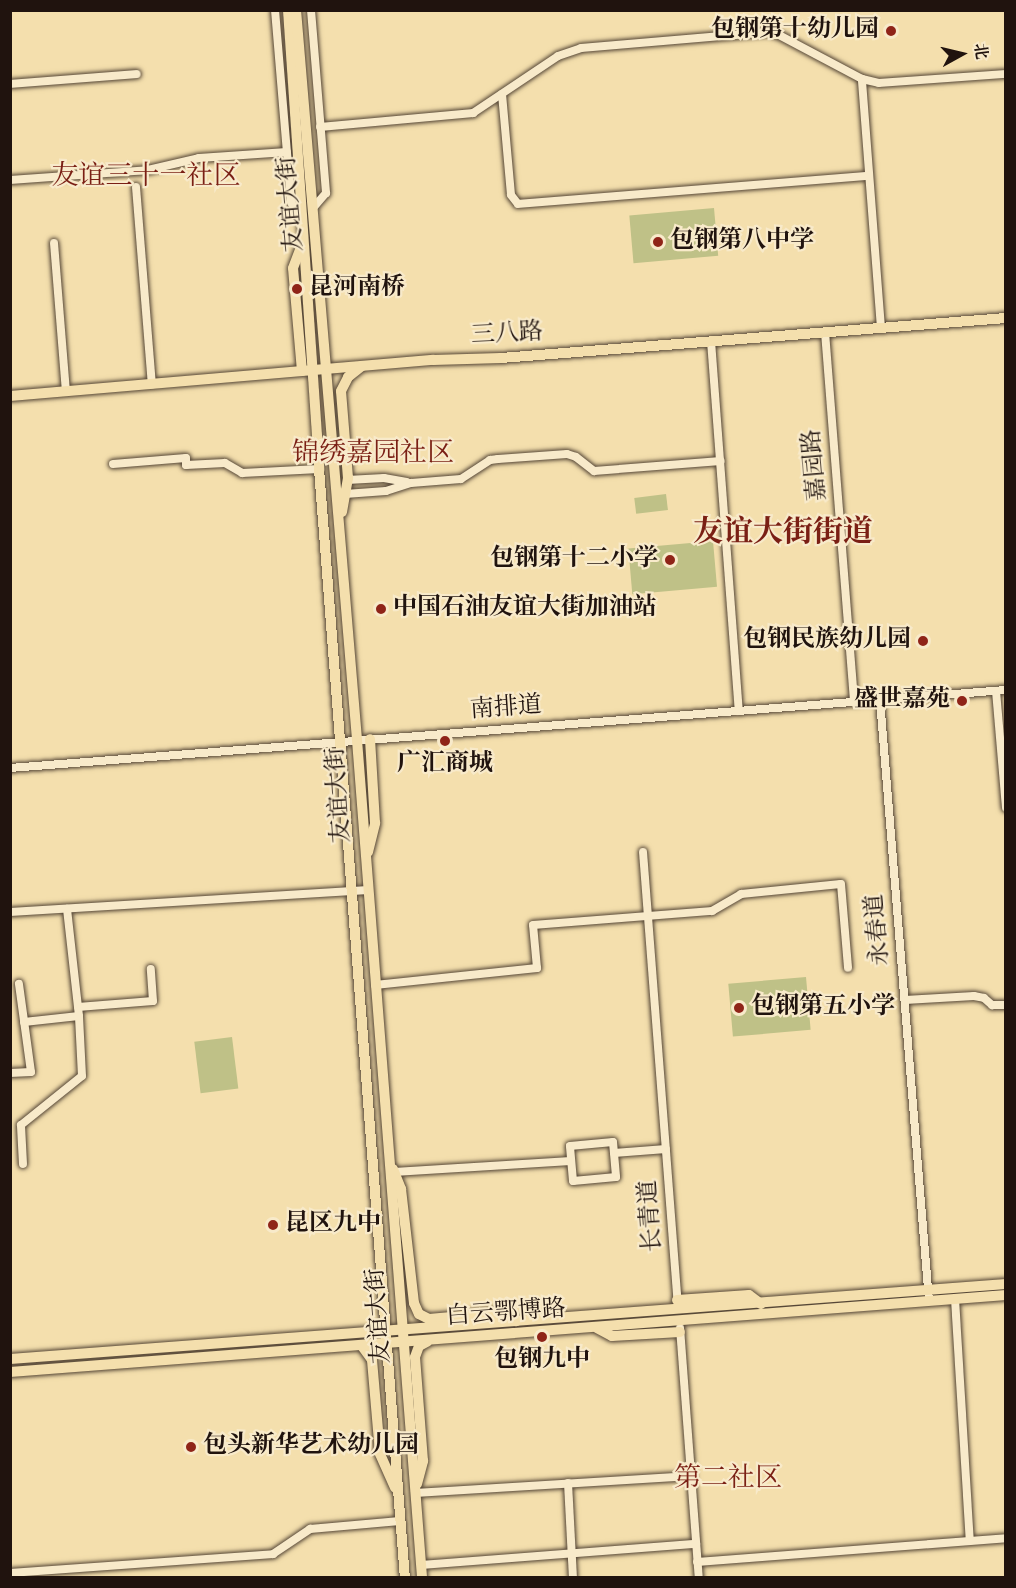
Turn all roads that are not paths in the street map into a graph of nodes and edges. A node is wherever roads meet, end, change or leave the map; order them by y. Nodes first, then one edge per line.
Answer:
1 (275, 10) edge
2 (288, 10) edge
3 (296, 10) edge
4 (311, 10) edge
5 (295, 44) junction
6 (137, 74) dead end
7 (1005, 74) edge
8 (862, 79) junction
9 (10, 84) edge
10 (502, 94) junction
11 (320, 127) junction
12 (287, 152) junction
13 (868, 176) junction
14 (10, 180) edge
15 (136, 187) dead end
16 (314, 207) junction
17 (302, 222) junction
18 (304, 242) junction
19 (54, 243) dead end
20 (1005, 318) edge
21 (881, 328) junction
22 (825, 332) junction
23 (711, 341) junction
24 (363, 366) junction
25 (327, 369) junction
26 (313, 370) junction
27 (302, 371) junction
28 (152, 384) junction
29 (66, 391) junction
30 (10, 396) edge
31 (721, 461) junction
32 (114, 464) dead end
33 (319, 469) junction
34 (347, 480) junction
35 (411, 483) junction
36 (345, 494) junction
37 (339, 524) junction
38 (1001, 690) edge
39 (880, 700) junction
40 (854, 702) junction
41 (739, 711) junction
42 (370, 739) junction
43 (357, 740) junction
44 (342, 741) junction
45 (1004, 765) edge
46 (10, 768) edge
47 (1005, 808) edge
48 (644, 852) dead end
49 (366, 861) junction
50 (368, 890) junction
51 (353, 891) junction
52 (67, 909) junction
53 (10, 912) edge
54 (648, 916) junction
55 (848, 968) dead end
56 (151, 969) dead end
57 (19, 984) dead end
58 (375, 985) junction
59 (905, 1000) junction
60 (1005, 1005) edge
61 (78, 1011) junction
62 (24, 1022) junction
63 (10, 1073) edge
64 (666, 1149) junction
65 (614, 1153) junction
66 (389, 1161) junction
67 (571, 1161) junction
68 (23, 1164) dead end
69 (394, 1172) junction
70 (1005, 1284) edge
71 (1005, 1295) edge
72 (929, 1296) junction
73 (954, 1299) junction
74 (679, 1316) junction
75 (518, 1322) junction
76 (402, 1330) junction
77 (387, 1331) junction
78 (430, 1341) junction
79 (403, 1343) junction
80 (388, 1344) junction
81 (362, 1346) junction
82 (10, 1359) edge
83 (10, 1372) edge
84 (691, 1476) junction
85 (568, 1483) junction
86 (415, 1493) junction
87 (398, 1494) junction
88 (400, 1521) junction
89 (1005, 1538) edge
90 (970, 1541) junction
91 (696, 1544) junction
92 (572, 1553) junction
93 (697, 1562) junction
94 (421, 1565) junction
95 (10, 1573) edge
96 (405, 1578) edge
97 (422, 1578) edge
98 (573, 1578) edge
99 (699, 1578) edge

1 - 12 street
2 - 5 main road, 友谊大街
3 - 5 main road, 友谊大街
4 - 11 street
5 - 16 main road, 友谊大街
5 - 17 main road, 友谊大街
6 - 9 street
7 - 8 street
8 - 10 street
8 - 13 street
10 - 11 street
10 - 13 street
11 - 16 street
12 - 14 street
12 - 17 street
13 - 21 street
15 - 28 street
16 - 25 main road, 友谊大街
17 - 18 main road, 友谊大街
18 - 26 main road, 友谊大街
18 - 27 main road
19 - 29 street
20 - 21 main road, 三八路
21 - 22 main road, 三八路
22 - 23 main road, 三八路
22 - 40 street, 嘉园路
23 - 24 main road, 三八路
23 - 31 street
24 - 25 main road, 三八路
24 - 34 main road
25 - 26 main road, 三八路
25 - 37 main road, 友谊大街
26 - 27 main road, 三八路
26 - 33 main road, 友谊大街
27 - 28 main road, 三八路
28 - 29 main road, 三八路
29 - 30 main road, 三八路
31 - 35 street
31 - 41 street
32 - 33 street
33 - 44 main road, 友谊大街
34 - 35 street
34 - 36 main road
35 - 36 street
36 - 37 main road
37 - 43 main road, 友谊大街
38 - 39 street, 南排道
38 - 45 street
39 - 40 street, 南排道
39 - 59 street, 永春道
40 - 41 street, 南排道
41 - 42 street, 南排道
42 - 43 street, 南排道
42 - 49 main road
43 - 44 street, 南排道
43 - 49 main road, 友谊大街
44 - 46 street, 南排道
44 - 51 main road, 友谊大街
45 - 47 street
48 - 54 street, 长青道
49 - 50 main road, 友谊大街
50 - 51 street
50 - 58 main road, 友谊大街
51 - 52 street
51 - 77 main road, 友谊大街
52 - 53 street
52 - 61 street
54 - 55 street
54 - 58 street
54 - 64 street, 长青道
56 - 61 street
57 - 62 street
58 - 66 main road, 友谊大街
59 - 60 street
59 - 72 street, 永春道
61 - 62 street
61 - 68 street
62 - 63 street
64 - 65 street
64 - 74 street, 长青道
65 - 67 street
65 - 67 street
66 - 69 main road
66 - 76 main road, 友谊大街
67 - 69 street
69 - 75 main road
70 - 72 main road, 白云鄂博路
71 - 73 main road, 白云鄂博路
72 - 73 main road, 白云鄂博路
72 - 74 main road, 白云鄂博路
72 - 74 main road, 白云鄂博路
73 - 90 street
74 - 75 main road, 白云鄂博路
74 - 78 main road, 白云鄂博路
74 - 84 street, 长青道
75 - 76 main road, 白云鄂博路
76 - 77 main road, 白云鄂博路
76 - 79 main road, 友谊大街
77 - 80 main road, 友谊大街
77 - 82 main road, 白云鄂博路
78 - 79 main road, 白云鄂博路
78 - 86 main road
79 - 80 main road, 白云鄂博路
79 - 86 main road, 友谊大街
80 - 81 main road, 白云鄂博路
80 - 87 main road, 友谊大街
81 - 83 main road, 白云鄂博路
81 - 87 main road
84 - 85 street
84 - 91 street, 长青道
85 - 86 street
85 - 92 street
86 - 94 main road, 友谊大街
87 - 88 main road, 友谊大街
88 - 95 street
88 - 96 main road, 友谊大街
89 - 90 street
90 - 93 street
91 - 92 street
91 - 93 street, 长青道
92 - 94 street
92 - 98 street
93 - 99 street, 长青道
94 - 97 main road, 友谊大街

